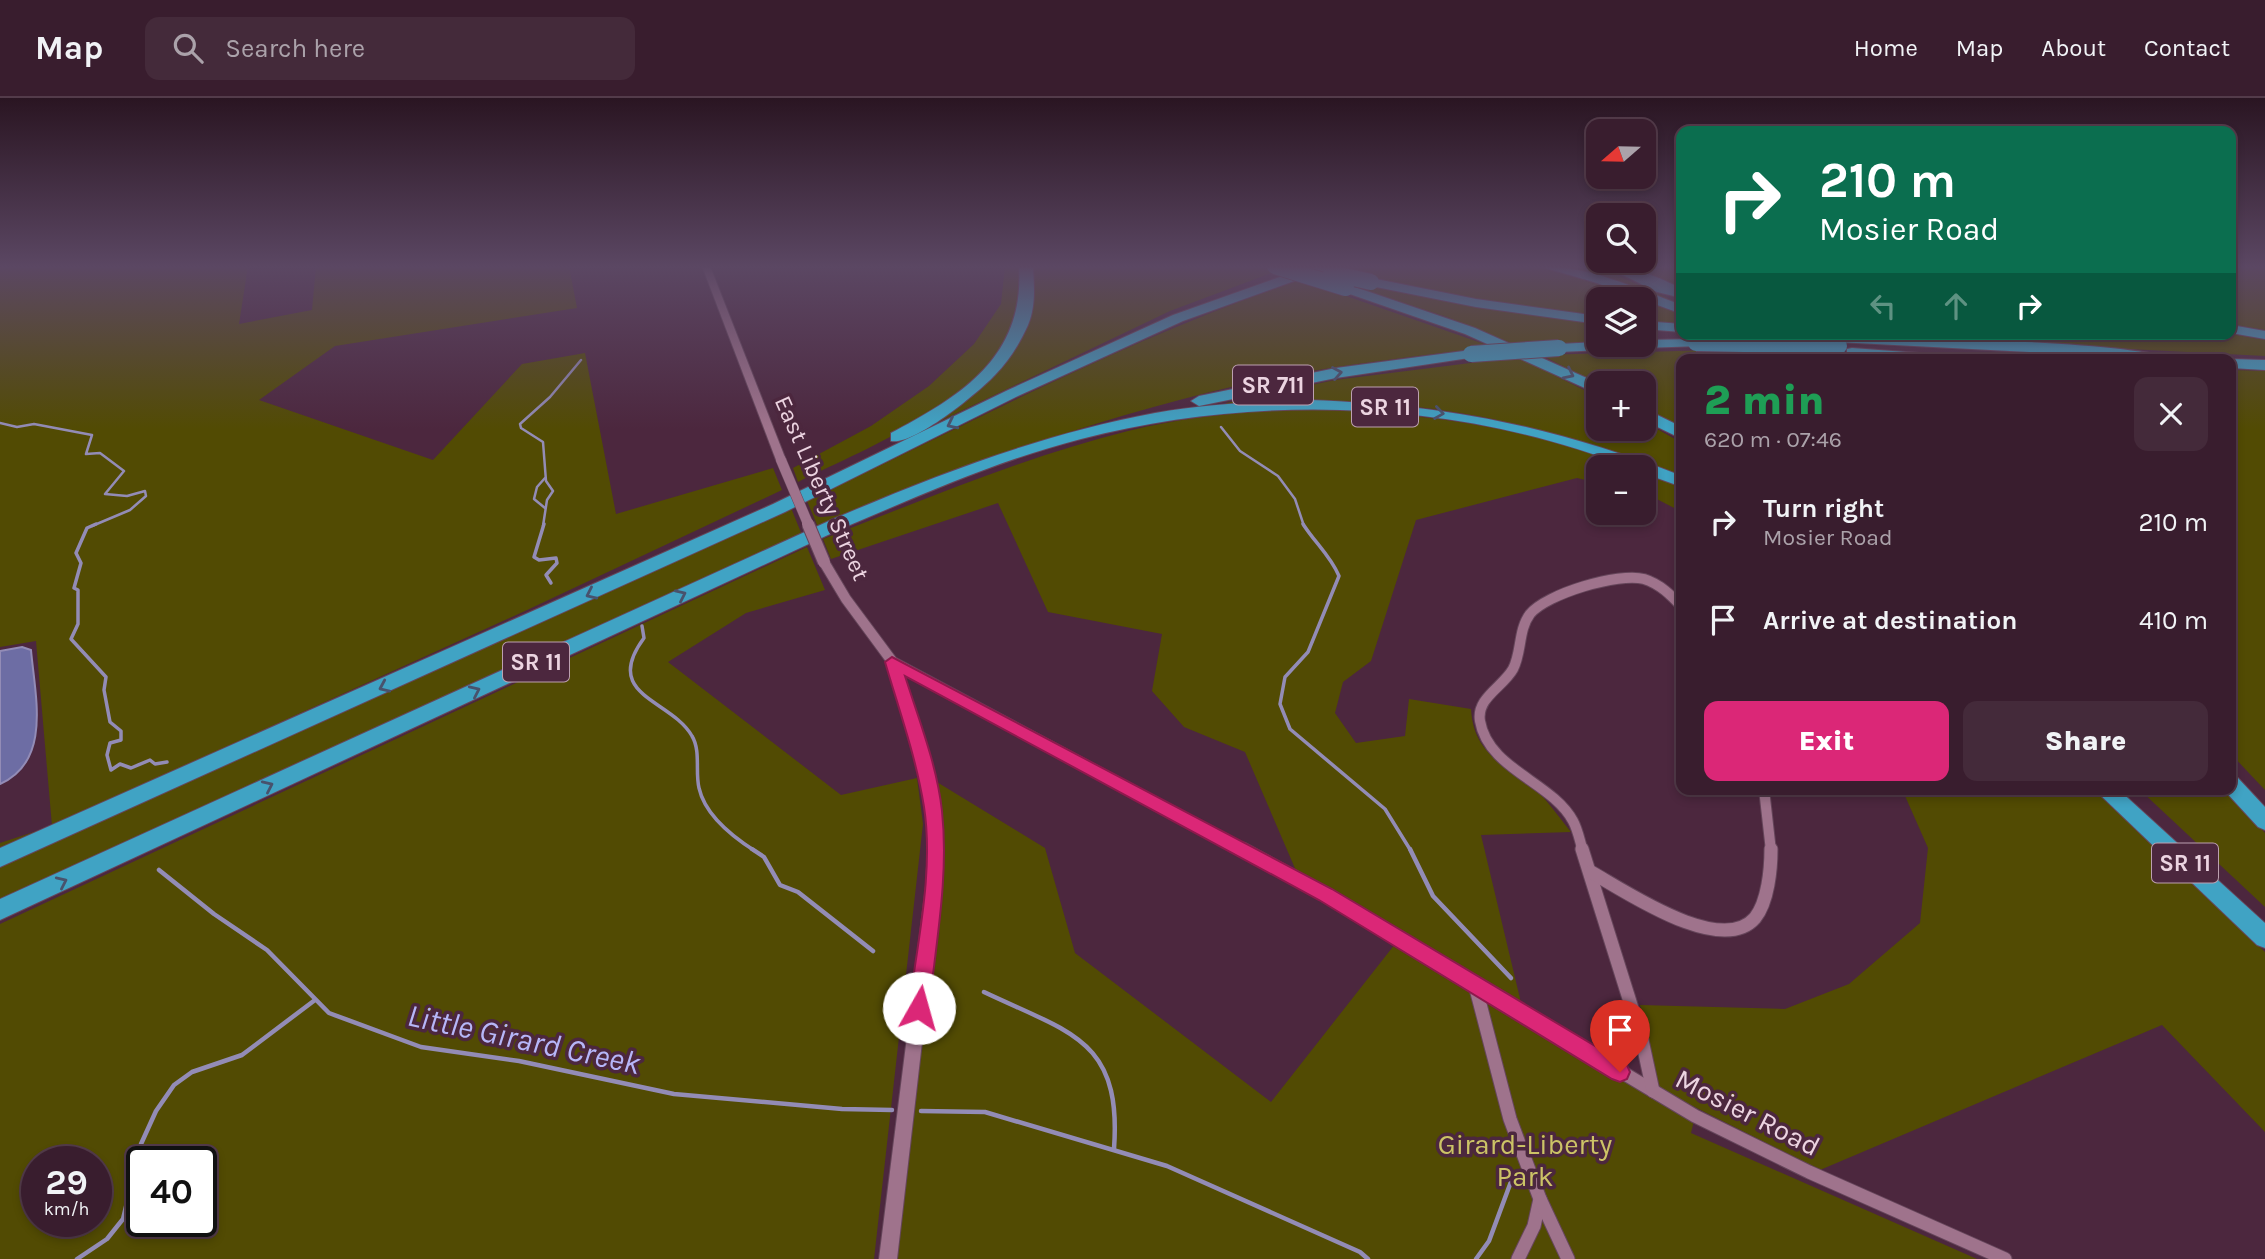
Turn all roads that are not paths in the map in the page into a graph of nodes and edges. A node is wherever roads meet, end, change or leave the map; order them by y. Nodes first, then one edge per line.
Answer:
1 (727, 320) edge
2 (1020, 320) edge
3 (1164, 320) edge
4 (1177, 320) edge
5 (1443, 320) edge
6 (1656, 326) edge
7 (1675, 328) edge
8 (2236, 330) edge
9 (2265, 335) edge
10 (1731, 340) edge
11 (1745, 340) edge
12 (1759, 340) edge
13 (1771, 340) edge
14 (1774, 340) edge
15 (1877, 340) edge
16 (1656, 344) edge
17 (1586, 347) edge
18 (1843, 349) junction
19 (1769, 354) edge
20 (1782, 354) edge
21 (1795, 354) edge
22 (1894, 354) edge
23 (1986, 354) edge
24 (2123, 354) edge
25 (2236, 363) edge
26 (2265, 365) edge
27 (1586, 384) edge
28 (1013, 393) junction
29 (1656, 420) edge
30 (1676, 432) edge
31 (1080, 435) junction
32 (1676, 480) edge
33 (673, 556) junction
34 (1676, 601) edge
35 (892, 662) junction
36 (2236, 777) edge
37 (2236, 789) edge
38 (1765, 795) edge
39 (2111, 795) edge
40 (2129, 795) edge
41 (2265, 808) edge
42 (2265, 821) edge
43 (0, 858) edge
44 (1591, 872) junction
45 (0, 911) edge
46 (2265, 923) edge
47 (2265, 937) edge
48 (1475, 985) junction
49 (1653, 1091) junction
50 (1540, 1199) junction
51 (888, 1259) edge
52 (1518, 1259) edge
53 (1568, 1259) edge
54 (2005, 1259) edge

1 - 35 street, East Liberty Street, bridge
2 - 33 highway
3 - 28 highway
4 - 28 highway, SR 11
5 -> 27 highway, bridge
6 - 7 highway
8 - 9 highway
10 - 16 highway, bridge
11 - 19 highway
12 - 20 highway
13 - 21 highway
14 - 18 highway, bridge
15 - 24 highway
31 -> 17 highway, SR 711, bridge
18 - 22 highway
18 - 23 highway
25 - 26 highway
28 -> 33 highway, SR 11
29 - 30 highway
31 -> 32 highway, SR 11
45 -> 31 highway, SR 11
33 -> 43 highway, SR 11
34 - 44 street
35 - 48 street, Mosier Road
35 - 51 street, East Liberty Street
36 - 41 highway
37 - 42 highway
38 - 44 street
39 - 47 highway, SR 11
40 - 46 highway
44 - 49 street
48 - 49 street, Mosier Road
48 - 50 street
49 - 54 street, Mosier Road
50 - 52 street
50 - 53 street

